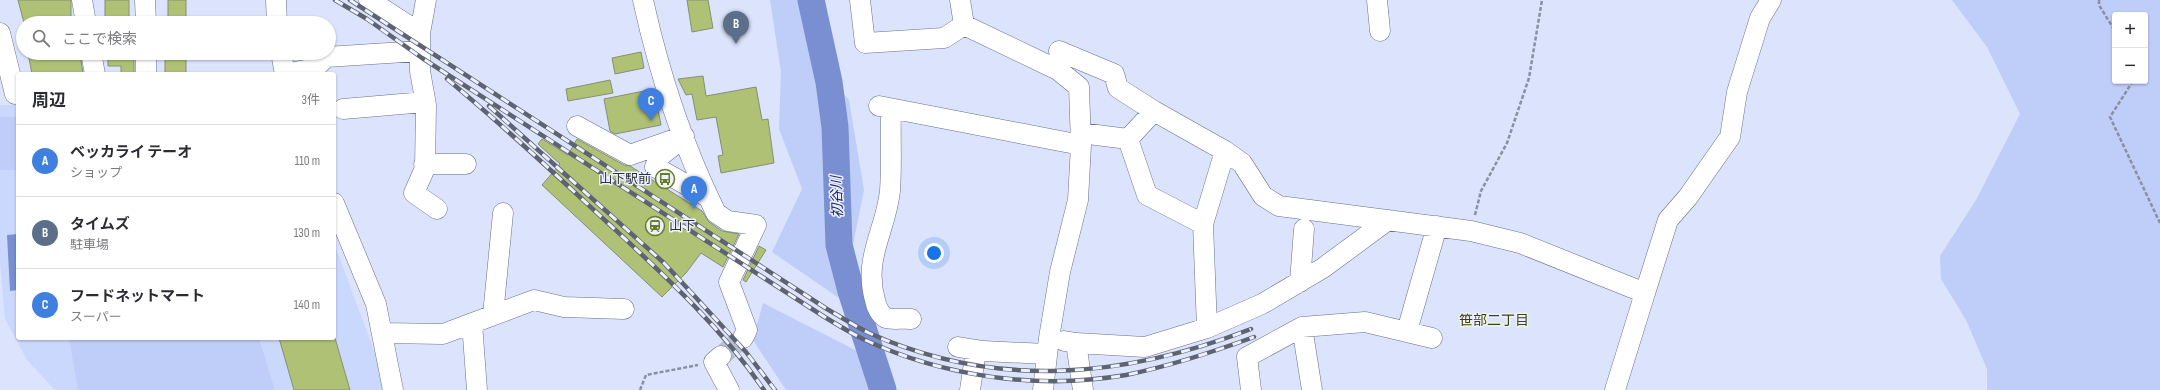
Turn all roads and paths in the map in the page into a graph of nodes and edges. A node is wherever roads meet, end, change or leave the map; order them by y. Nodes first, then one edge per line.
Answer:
1 (82, 0) edge
2 (146, 0) edge
3 (276, 0) edge
4 (426, 0) edge
5 (643, 0) edge
6 (860, 0) edge
7 (960, 0) edge
8 (1378, 0) edge
9 (1542, 0) edge
10 (1771, 0) edge
11 (2099, 0) edge
12 (380, 4) edge
13 (85, 16) edge
14 (146, 16) edge
15 (277, 16) edge
16 (964, 25) junction
17 (2112, 26) edge
18 (1380, 31) dead end
19 (0, 33) edge
20 (420, 42) junction
21 (1059, 50) dead end
22 (336, 55) edge
23 (92, 60) edge
24 (146, 60) edge
25 (282, 60) edge
26 (322, 60) edge
27 (95, 72) edge
28 (146, 72) edge
29 (285, 72) edge
30 (295, 72) edge
31 (2132, 84) edge
32 (11, 94) edge
33 (425, 102) junction
34 (342, 109) dead end
35 (1154, 111) junction
36 (577, 126) dead end
37 (684, 136) junction
38 (1081, 139) junction
39 (1128, 139) junction
40 (1225, 151) junction
41 (424, 164) junction
42 (466, 164) dead end
43 (708, 197) junction
44 (336, 208) edge
45 (437, 209) dead end
46 (503, 212) dead end
47 (1388, 220) junction
48 (2160, 223) edge
49 (1203, 224) junction
50 (1437, 226) junction
51 (1304, 230) dead end
52 (1471, 231) junction
53 (1300, 282) junction
54 (1645, 293) junction
55 (624, 309) dead end
56 (493, 315) junction
57 (910, 319) dead end
58 (472, 323) junction
59 (1302, 327) junction
60 (1207, 328) junction
61 (1407, 332) junction
62 (383, 333) junction
63 (743, 338) dead end
64 (1432, 338) dead end
65 (1076, 343) junction
66 (1048, 346) junction
67 (718, 359) joint
68 (393, 390) edge
69 (477, 390) edge
70 (640, 390) edge
71 (729, 390) edge
72 (970, 390) edge
73 (1043, 390) edge
74 (1082, 390) edge
75 (1251, 390) edge
76 (1312, 390) edge
77 (1615, 390) edge

1 - 13 street
2 - 14 street
3 - 15 street
4 - 20 street
5 - 37 street
6 - 16 street
7 - 16 street
8 - 18 street
9 - 52 path
10 - 54 street
11 - 17 path
12 - 20 street
16 - 38 street
19 - 32 street
20 - 22 street
20 - 33 street
21 - 35 street
23 - 27 street
24 - 28 street
25 - 29 street
26 - 30 street
31 - 48 path
33 - 34 street
33 - 41 street
35 - 39 street
35 - 40 street
36 - 37 street
37 - 43 street
37 - 43 street
38 - 39 street
38 - 57 street
38 - 66 street
39 - 49 street
40 - 47 street
40 - 49 street
41 - 42 street
41 - 45 street
43 - 63 street
44 - 62 street
46 - 56 street
47 - 50 street
47 - 53 street
49 - 60 street
50 - 52 street
50 - 61 street
51 - 53 street
52 - 54 street
53 - 60 street
54 - 77 street
55 - 56 street
56 - 58 street
58 - 62 street
58 - 69 street
59 - 61 street
59 - 75 street
59 - 76 street
60 - 65 street
61 - 64 street
62 - 68 street
65 - 66 street
65 - 74 street
66 - 72 street
66 - 73 street
67 - 70 path
67 - 71 street

